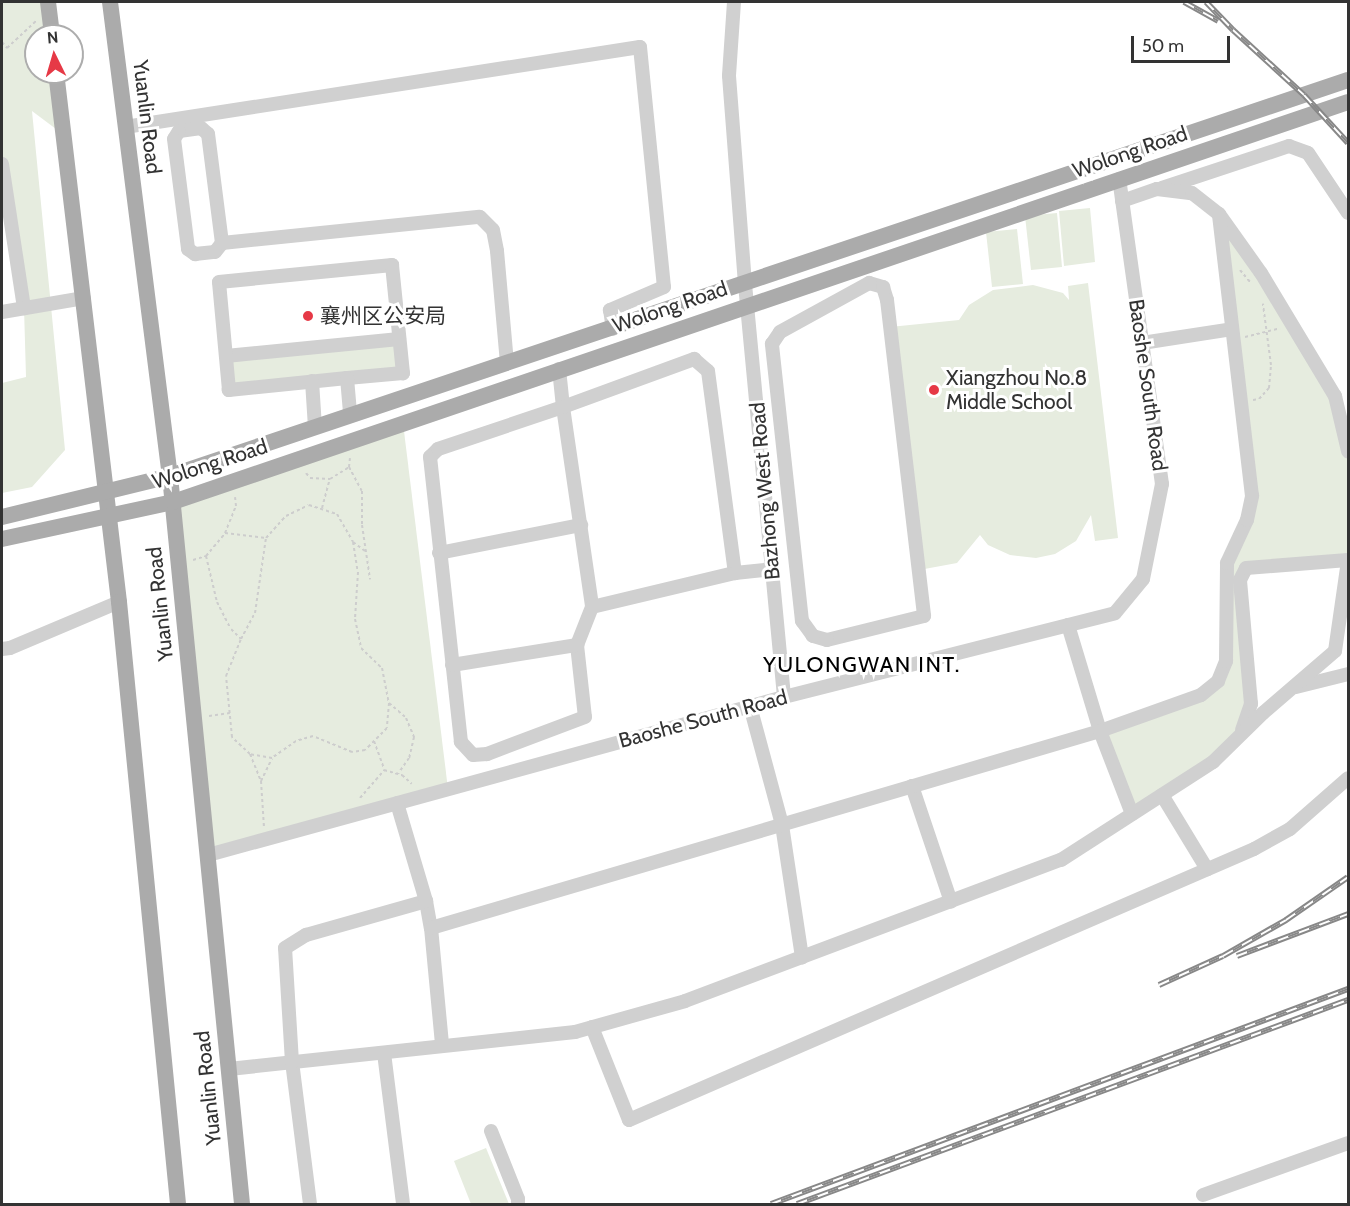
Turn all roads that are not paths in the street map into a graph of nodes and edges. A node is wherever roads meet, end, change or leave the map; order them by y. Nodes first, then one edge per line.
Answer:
1 (110, 2) edge
2 (734, 2) edge
3 (48, 5) edge
4 (50, 24) edge
5 (1348, 80) edge
6 (57, 84) edge
7 (1348, 102) edge
8 (186, 124) junction
9 (126, 127) junction
10 (2, 166) edge
11 (1119, 179) junction
12 (1157, 189) junction
13 (1122, 201) junction
14 (1348, 213) edge
15 (1219, 214) junction
16 (222, 243) junction
17 (8, 253) edge
18 (745, 284) junction
19 (84, 298) junction
20 (748, 305) junction
21 (24, 308) junction
22 (2, 312) edge
23 (613, 329) junction
24 (1233, 335) junction
25 (399, 339) junction
26 (1142, 343) junction
27 (226, 356) junction
28 (507, 364) junction
29 (559, 369) junction
30 (347, 378) junction
31 (312, 381) junction
32 (563, 407) junction
33 (351, 415) junction
34 (315, 427) junction
35 (1348, 451) edge
36 (170, 476) junction
37 (788, 476) junction
38 (764, 479) junction
39 (106, 492) junction
40 (173, 502) junction
41 (109, 516) junction
42 (2, 517) edge
43 (581, 525) junction
44 (2, 539) edge
45 (439, 553) junction
46 (1348, 561) edge
47 (772, 569) junction
48 (735, 573) junction
49 (119, 602) junction
50 (592, 607) junction
51 (1068, 625) junction
52 (577, 645) junction
53 (2, 650) edge
54 (452, 666) junction
55 (1348, 674) edge
56 (1291, 689) junction
57 (784, 697) junction
58 (750, 706) junction
59 (1100, 731) junction
60 (1240, 735) junction
61 (1348, 778) edge
62 (912, 786) junction
63 (1162, 795) junction
64 (397, 803) junction
65 (1132, 814) junction
66 (782, 825) junction
67 (208, 855) junction
68 (1207, 869) junction
69 (426, 901) junction
70 (951, 902) junction
71 (431, 928) junction
72 (802, 958) junction
73 (592, 1027) junction
74 (442, 1044) junction
75 (384, 1053) junction
76 (292, 1062) junction
77 (229, 1069) junction
78 (490, 1131) dead end
79 (1348, 1143) edge
80 (1203, 1195) dead end
81 (178, 1204) edge
82 (242, 1204) edge
83 (310, 1204) edge
84 (403, 1204) edge
85 (518, 1204) edge

1 - 9 main road, Yuanlin Road
2 - 18 street, Bazhong West Road
3 - 4 main road
5 - 18 main road, Wolong Road
6 - 19 main road, Yuanlin Road
7 - 11 main road, Wolong Road
8 - 9 street
8 - 16 street
8 - 16 street
8 - 23 street
9 - 36 main road, Yuanlin Road
10 - 17 street
11 - 13 street, Baoshe South Road
11 - 20 main road, Wolong Road
12 - 13 street
12 - 14 street
12 - 15 street
13 - 26 street, Baoshe South Road
15 - 24 street
15 - 35 street
16 - 28 street
17 - 21 street
18 - 20 street, Bazhong West Road
18 - 23 main road, Wolong Road
19 - 21 street
19 - 39 main road, Yuanlin Road
20 - 29 main road, Wolong Road
20 - 38 street, Bazhong West Road
21 - 22 street
23 - 28 main road, Wolong Road
24 - 26 street
24 - 59 street
25 - 27 street
25 - 27 street
25 - 30 street
26 - 51 street, Baoshe South Road
27 - 31 street
28 - 33 main road, Wolong Road
29 - 32 street
29 - 40 main road, Wolong Road
30 - 31 street
30 - 33 street
31 - 34 street
32 - 43 street
32 - 45 street
32 - 48 street
33 - 34 main road, Wolong Road
34 - 36 main road, Wolong Road
36 - 39 main road, Wolong Road
36 - 40 main road, Yuanlin Road
37 - 37 street
37 - 38 street
38 - 47 street, Bazhong West Road
39 - 41 main road, Yuanlin Road
39 - 42 main road, Wolong Road
40 - 41 main road, Wolong Road
40 - 67 main road, Yuanlin Road
41 - 44 main road, Wolong Road
41 - 49 main road, Yuanlin Road
43 - 45 street
43 - 50 street
45 - 54 street
46 - 56 street
46 - 60 street
47 - 48 street
47 - 57 street, Bazhong West Road
48 - 50 street
49 - 53 street
49 - 81 main road, Yuanlin Road
50 - 52 street
51 - 57 street, Baoshe South Road
51 - 59 street
52 - 54 street
52 - 54 street
55 - 56 street
56 - 60 street
57 - 58 street, Baoshe South Road
58 - 64 street, Baoshe South Road
58 - 66 street
59 - 62 street
59 - 65 street
60 - 63 street
61 - 68 street
62 - 66 street
62 - 70 street
63 - 65 street
63 - 68 street
64 - 67 street, Baoshe South Road
64 - 69 street
65 - 70 street
66 - 71 street
66 - 72 street
67 - 77 main road, Yuanlin Road
68 - 73 street
69 - 71 street
69 - 76 street
70 - 72 street
71 - 74 street
72 - 73 street
73 - 74 street
74 - 75 street
75 - 76 street
75 - 84 street
76 - 77 street
76 - 83 street
77 - 82 main road, Yuanlin Road
78 - 85 street
79 - 80 street

